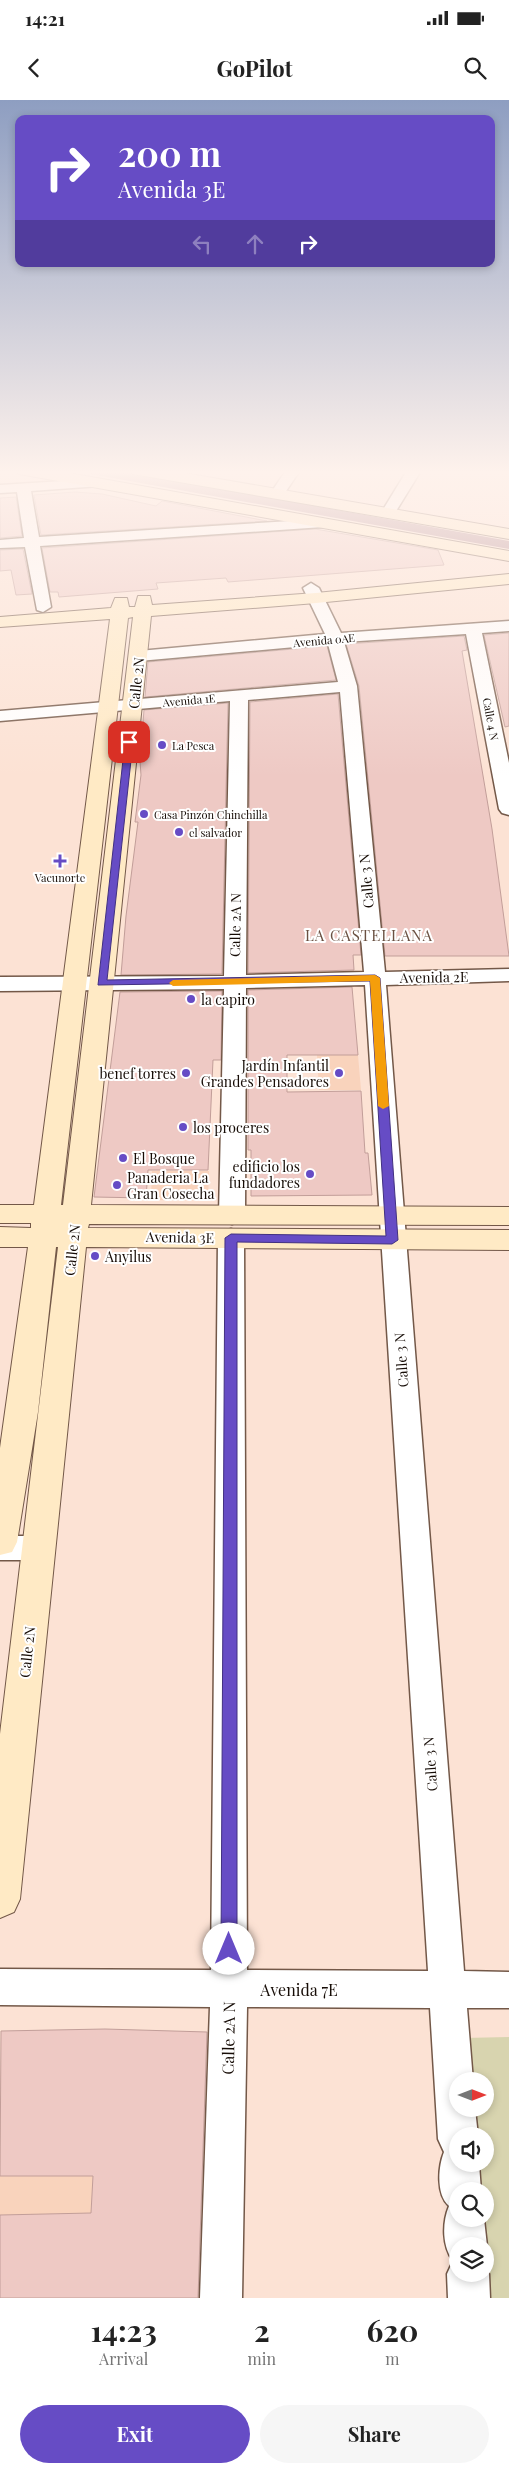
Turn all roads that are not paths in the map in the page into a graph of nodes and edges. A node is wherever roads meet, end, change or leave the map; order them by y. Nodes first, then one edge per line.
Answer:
1 (37, 572) edge
2 (488, 572) edge
3 (509, 579) edge
4 (314, 593) junction
5 (132, 606) junction
6 (44, 607) junction
7 (0, 611) edge
8 (0, 622) edge
9 (509, 626) edge
10 (473, 628) junction
11 (335, 638) junction
12 (139, 656) junction
13 (348, 686) junction
14 (239, 695) junction
15 (121, 706) junction
16 (0, 716) edge
17 (509, 809) edge
18 (509, 975) edge
19 (375, 978) junction
20 (234, 982) junction
21 (88, 983) junction
22 (0, 984) edge
23 (0, 1214) edge
24 (509, 1216) edge
25 (75, 1225) junction
26 (45, 1226) junction
27 (231, 1226) junction
28 (391, 1228) junction
29 (0, 1237) edge
30 (509, 1240) edge
31 (11, 1412) edge
32 (0, 1542) edge
33 (0, 1548) edge
34 (39, 1548) junction
35 (0, 1899) edge
36 (0, 1987) edge
37 (229, 1988) junction
38 (446, 1990) junction
39 (509, 1990) edge
40 (457, 2127) edge
41 (469, 2282) edge
42 (221, 2298) edge
43 (470, 2298) edge

1 - 6 street
2 - 4 street
3 - 4 street
4 - 5 street
4 - 11 street, Calle 3 N
5 - 6 street
5 - 8 street
5 - 12 street, Calle 2N
5 - 15 street, Calle 2N
6 - 7 street
9 - 10 street, Avenida 0AE
10 - 11 street, Avenida 0AE
10 - 17 street, Calle 4 N
11 - 12 street, Avenida 0AE
11 - 13 street, Calle 3 N
12 - 15 street, Calle 2N
13 - 14 street, Avenida 1E
13 - 19 street, Calle 3 N
14 - 15 street, Avenida 1E
14 - 20 street, Calle 2A N
15 - 16 street, Avenida 1E
15 - 21 street, Calle 2N
18 - 19 street, Avenida 2E
19 - 20 street, Avenida 2E
19 - 28 street, Calle 3 N
20 - 21 street, Avenida 2E
20 - 27 street, Calle 2A N
21 - 22 street, Avenida 2E
21 - 25 street, Calle 2N
21 - 26 street, Calle 2N
23 - 26 street, Avenida 3E
24 - 28 street, Avenida 3E
25 - 26 street, Avenida 3E
25 - 27 street, Avenida 3E
25 - 34 street, Calle 2N
26 - 29 street, Avenida 3E
26 - 31 street, Calle 2N
27 - 28 street, Avenida 3E
27 - 37 street, Calle 2A N
28 - 30 street, Avenida 3E
28 - 38 street, Calle 3 N
31 - 32 street, Calle 2N
33 - 34 street
34 - 35 street, Calle 2N
36 - 37 street, Avenida 7E
37 - 38 street, Avenida 7E
37 - 42 street, Calle 2A N
38 - 39 street, Avenida 7E
38 - 40 street, Calle 3 N
41 - 43 street

